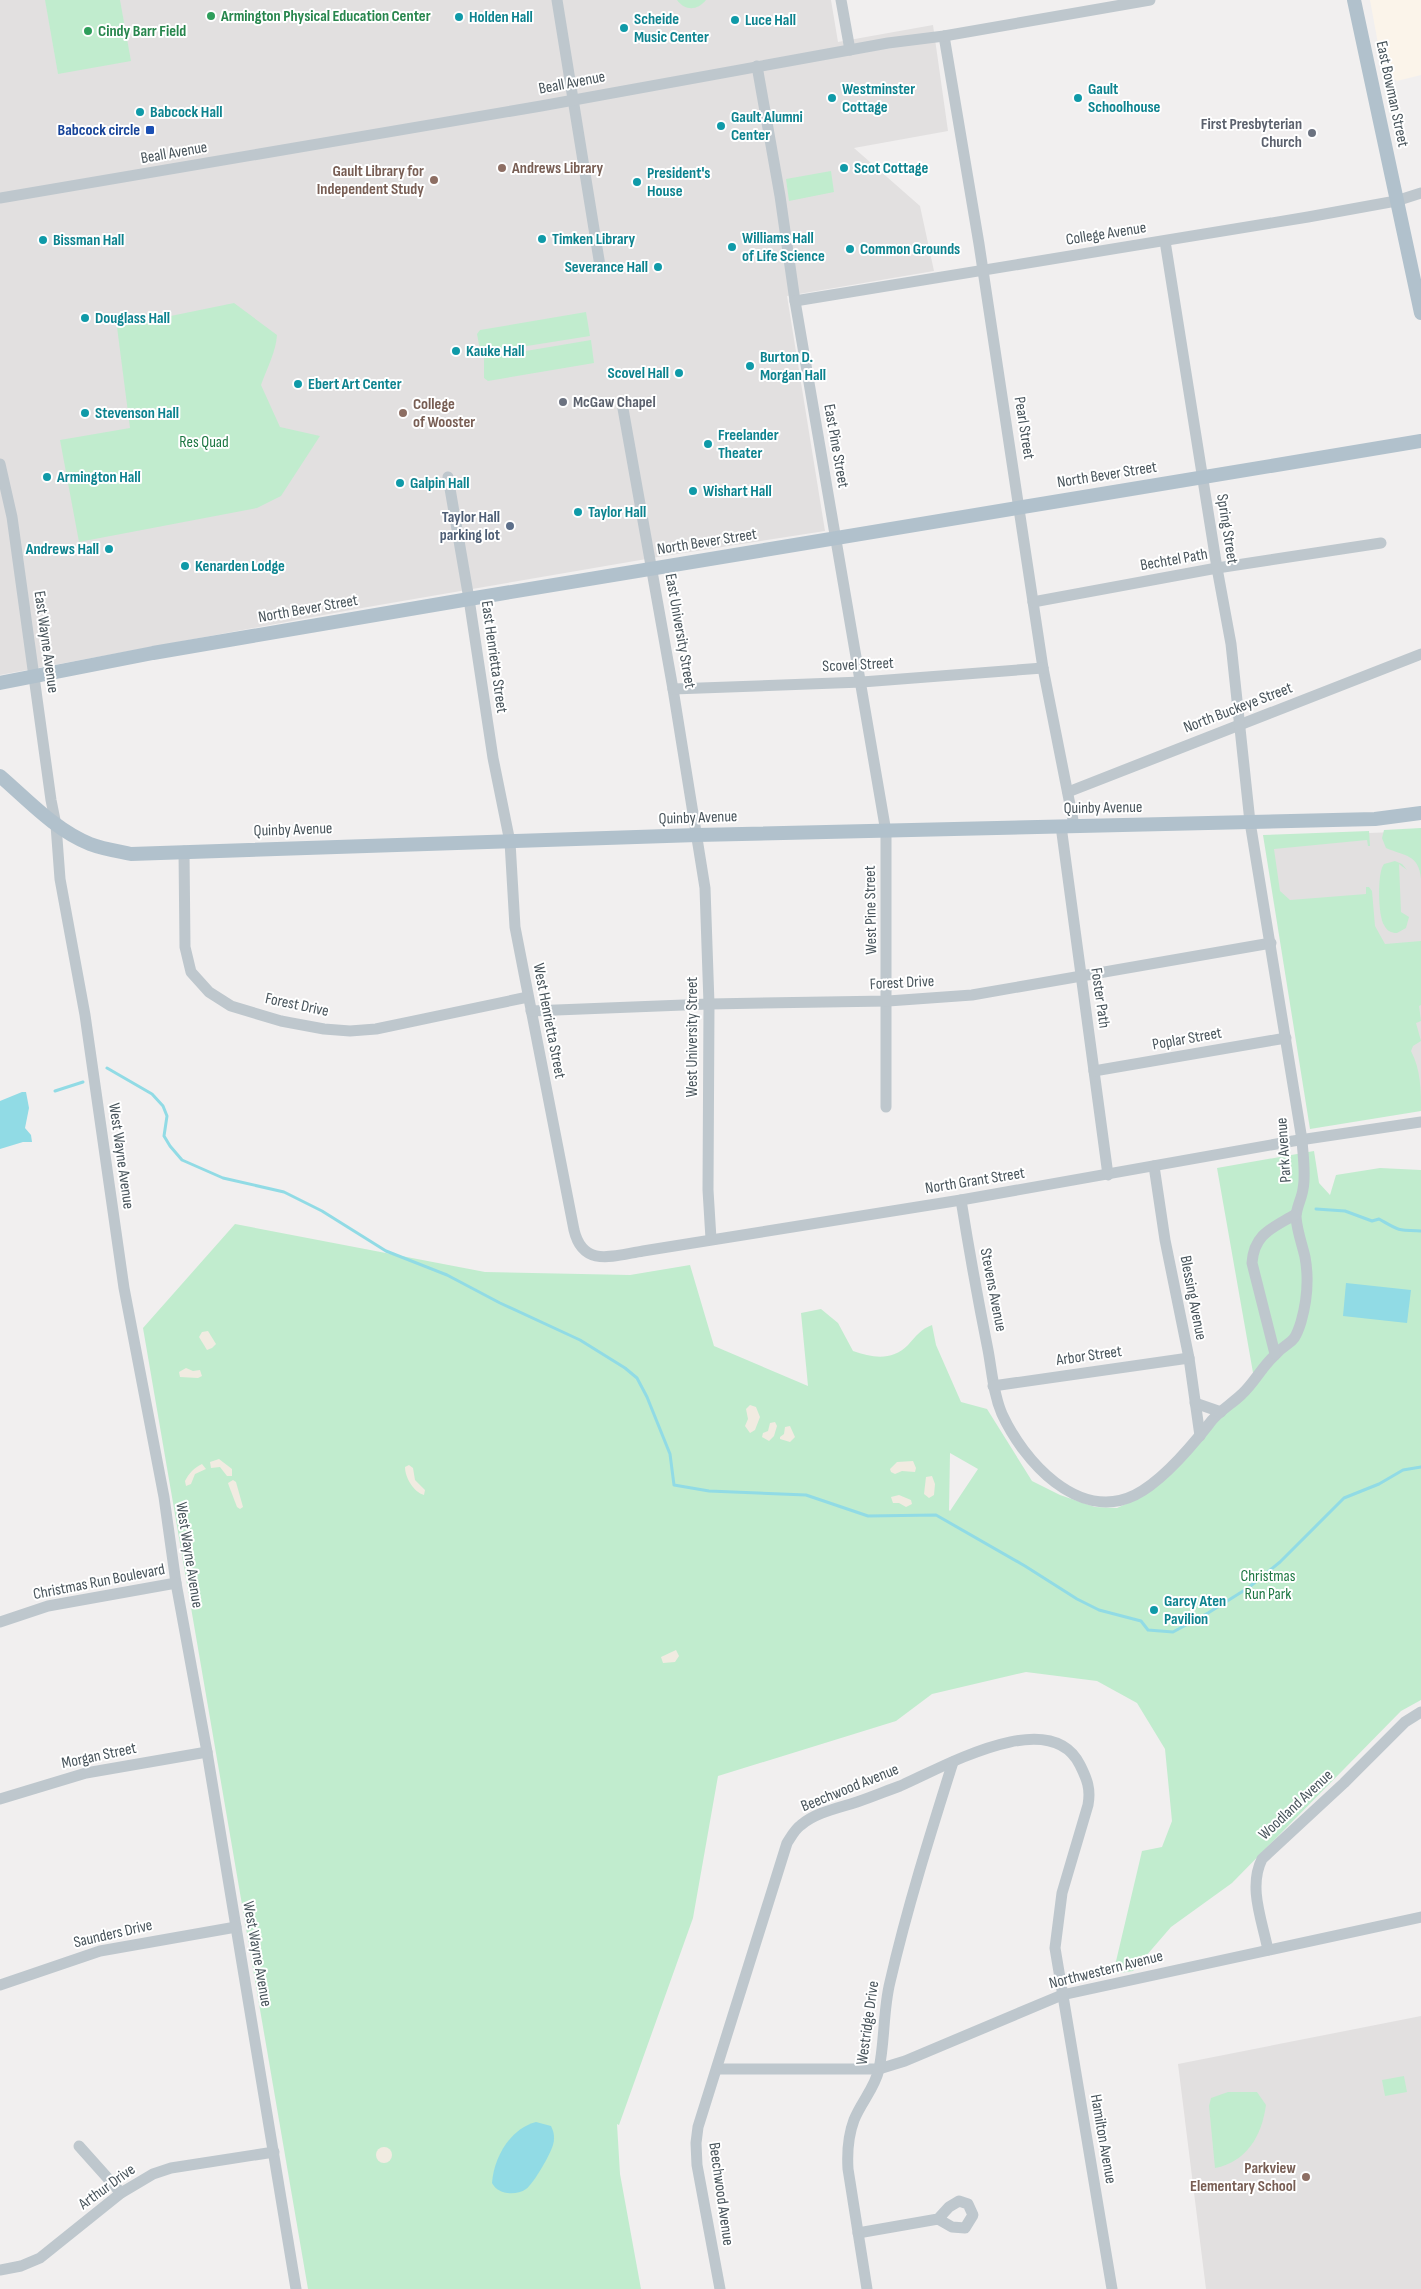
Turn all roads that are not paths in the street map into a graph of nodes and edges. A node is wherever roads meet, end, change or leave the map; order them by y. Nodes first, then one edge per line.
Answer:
1 (557, 0) edge
2 (841, 0) edge
3 (1150, 0) edge
4 (1354, 0) edge
5 (1118, 3) edge
6 (944, 36) junction
7 (850, 50) junction
8 (752, 67) junction
9 (574, 100) junction
10 (1421, 193) edge
11 (0, 198) edge
12 (1396, 200) junction
13 (1165, 241) junction
14 (600, 266) dead end
15 (982, 270) junction
16 (795, 301) junction
17 (1421, 313) edge
18 (622, 403) dead end
19 (1421, 440) edge
20 (0, 464) edge
21 (448, 477) dead end
22 (1203, 477) junction
23 (1019, 507) junction
24 (835, 539) junction
25 (1381, 542) dead end
26 (1217, 568) junction
27 (652, 569) junction
28 (470, 599) junction
29 (1033, 602) junction
30 (1421, 654) edge
31 (1043, 668) junction
32 (34, 675) junction
33 (862, 682) junction
34 (0, 683) edge
35 (674, 690) junction
36 (1240, 724) junction
37 (0, 776) edge
38 (1068, 792) junction
39 (1421, 813) edge
40 (1250, 822) junction
41 (56, 825) junction
42 (1067, 826) junction
43 (886, 832) junction
44 (697, 835) junction
45 (510, 842) junction
46 (184, 851) junction
47 (1271, 943) junction
48 (1080, 977) junction
49 (528, 997) junction
50 (888, 1001) junction
51 (709, 1004) junction
52 (531, 1011) junction
53 (1286, 1038) junction
54 (1094, 1071) junction
55 (886, 1107) dead end
56 (1421, 1122) edge
57 (1302, 1140) junction
58 (1154, 1166) junction
59 (1108, 1175) junction
60 (961, 1200) junction
61 (569, 1205) joint
62 (1296, 1214) junction
63 (711, 1239) junction
64 (1275, 1354) junction
65 (1189, 1358) junction
66 (993, 1386) junction
67 (1195, 1403) junction
68 (1221, 1412) junction
69 (1200, 1436) junction
70 (176, 1583) junction
71 (0, 1622) edge
72 (1421, 1712) edge
73 (207, 1752) junction
74 (953, 1762) junction
75 (0, 1799) edge
76 (1421, 1917) edge
77 (236, 1927) junction
78 (1268, 1950) junction
79 (0, 1985) edge
80 (1062, 1995) junction
81 (717, 2069) junction
82 (879, 2069) junction
83 (79, 2146) dead end
84 (274, 2152) junction
85 (121, 2193) junction
86 (938, 2218) dead end
87 (858, 2233) junction
88 (0, 2270) edge
89 (296, 2289) edge
90 (720, 2289) edge
91 (867, 2289) edge
92 (1112, 2289) edge

1 - 9 street
2 - 7 street
3 - 5 street, Beall Avenue
4 - 12 main road, East Bowman Street
5 - 6 street, Beall Avenue
6 - 7 street, Beall Avenue
6 - 15 street, Pearl Street
7 - 8 street, Beall Avenue
8 - 9 street, Beall Avenue
8 - 16 street, East Pine Street
9 - 11 street, Beall Avenue
9 - 14 street
10 - 12 street, College Avenue
12 - 13 street, College Avenue
12 - 17 main road, East Bowman Street
13 - 15 street, College Avenue
13 - 22 street, Spring Street
15 - 16 street, College Avenue
15 - 23 street, Pearl Street
16 - 24 street, East Pine Street
18 - 27 street, East University Street
19 - 22 main road, North Bever Street
20 - 32 street, East Wayne Avenue
21 - 28 street, East Henrietta Street
22 - 23 main road, North Bever Street
22 - 26 street, Spring Street
23 - 24 main road, North Bever Street
23 - 29 street, Pearl Street
24 - 27 main road, North Bever Street
24 - 33 street, East Pine Street
25 - 26 street, Bechtel Path
26 - 29 street, Bechtel Path
26 - 36 street, Spring Street
27 - 28 main road, North Bever Street
27 - 35 street, East University Street
28 - 32 main road, North Bever Street
28 - 45 street, East Henrietta Street
29 - 31 street, Pearl Street
30 - 36 street, North Buckeye Street
31 - 33 street, Scovel Street
31 - 38 street, Pearl Street
32 - 34 main road, North Bever Street
32 - 41 street, East Wayne Avenue
33 - 35 street, Scovel Street
33 - 43 street, East Pine Street
35 - 44 street, East University Street
36 - 38 street, North Buckeye Street
36 - 40 street, Spring Street
37 - 41 main road, Quinby Avenue
38 - 42 street, Pearl Street
39 - 40 main road, Quinby Avenue
40 - 42 main road, Quinby Avenue
40 - 47 street, Park Avenue
41 - 46 main road, Quinby Avenue
41 - 70 street, West Wayne Avenue
42 - 43 main road, Quinby Avenue
42 - 48 street, Foster Path
43 - 44 main road, Quinby Avenue
43 - 50 street, West Pine Street
44 - 45 main road, Quinby Avenue
44 - 51 street, West University Street
45 - 46 main road, Quinby Avenue
45 - 49 street, West Henrietta Street
46 - 49 street, Forest Drive
47 - 48 street, Forest Drive
47 - 53 street, Park Avenue
48 - 50 street, Forest Drive
48 - 54 street, Foster Path
49 - 52 street, West Henrietta Street
50 - 51 street, Forest Drive
50 - 55 street, West Pine Street
51 - 52 street, Forest Drive
51 - 63 street, West University Street
52 - 61 street, West Henrietta Street
53 - 54 street, Poplar Street
53 - 57 street, Park Avenue
54 - 59 street, Foster Path
56 - 57 street, North Grant Street
57 - 58 street, North Grant Street
57 - 62 street, Park Avenue
58 - 59 street, North Grant Street
58 - 65 street, Blessing Avenue
59 - 60 street, North Grant Street
60 - 63 street, North Grant Street
60 - 66 street, Stevens Avenue
61 - 63 street, North Grant Street
62 - 64 street, Park Avenue
62 - 64 street
64 - 68 street, Park Avenue
65 - 66 street, Arbor Street
65 - 67 street, Blessing Avenue
66 - 69 street, Stevens Avenue
67 - 68 street
67 - 69 street, Blessing Avenue
68 - 69 street, Park Avenue
70 - 71 street, Christmas Run Boulevard
70 - 73 street, West Wayne Avenue
72 - 78 street, Woodland Avenue
73 - 75 street, Morgan Street
73 - 77 street, West Wayne Avenue
74 - 80 street, Beechwood Avenue
74 - 81 street, Beechwood Avenue
74 - 82 street, Westridge Drive
76 - 78 street, Northwestern Avenue
77 - 79 street, Saunders Drive
77 - 84 street, West Wayne Avenue
78 - 80 street, Northwestern Avenue
80 - 82 street, Northwestern Avenue
80 - 92 street, Hamilton Avenue
81 - 82 street, Northwestern Avenue
81 - 90 street, Beechwood Avenue
82 - 87 street, Westridge Drive
83 - 85 street
84 - 85 street, Arthur Drive
84 - 89 street, West Wayne Avenue
85 - 88 street, Arthur Drive
86 - 87 street
87 - 91 street, Westridge Drive

